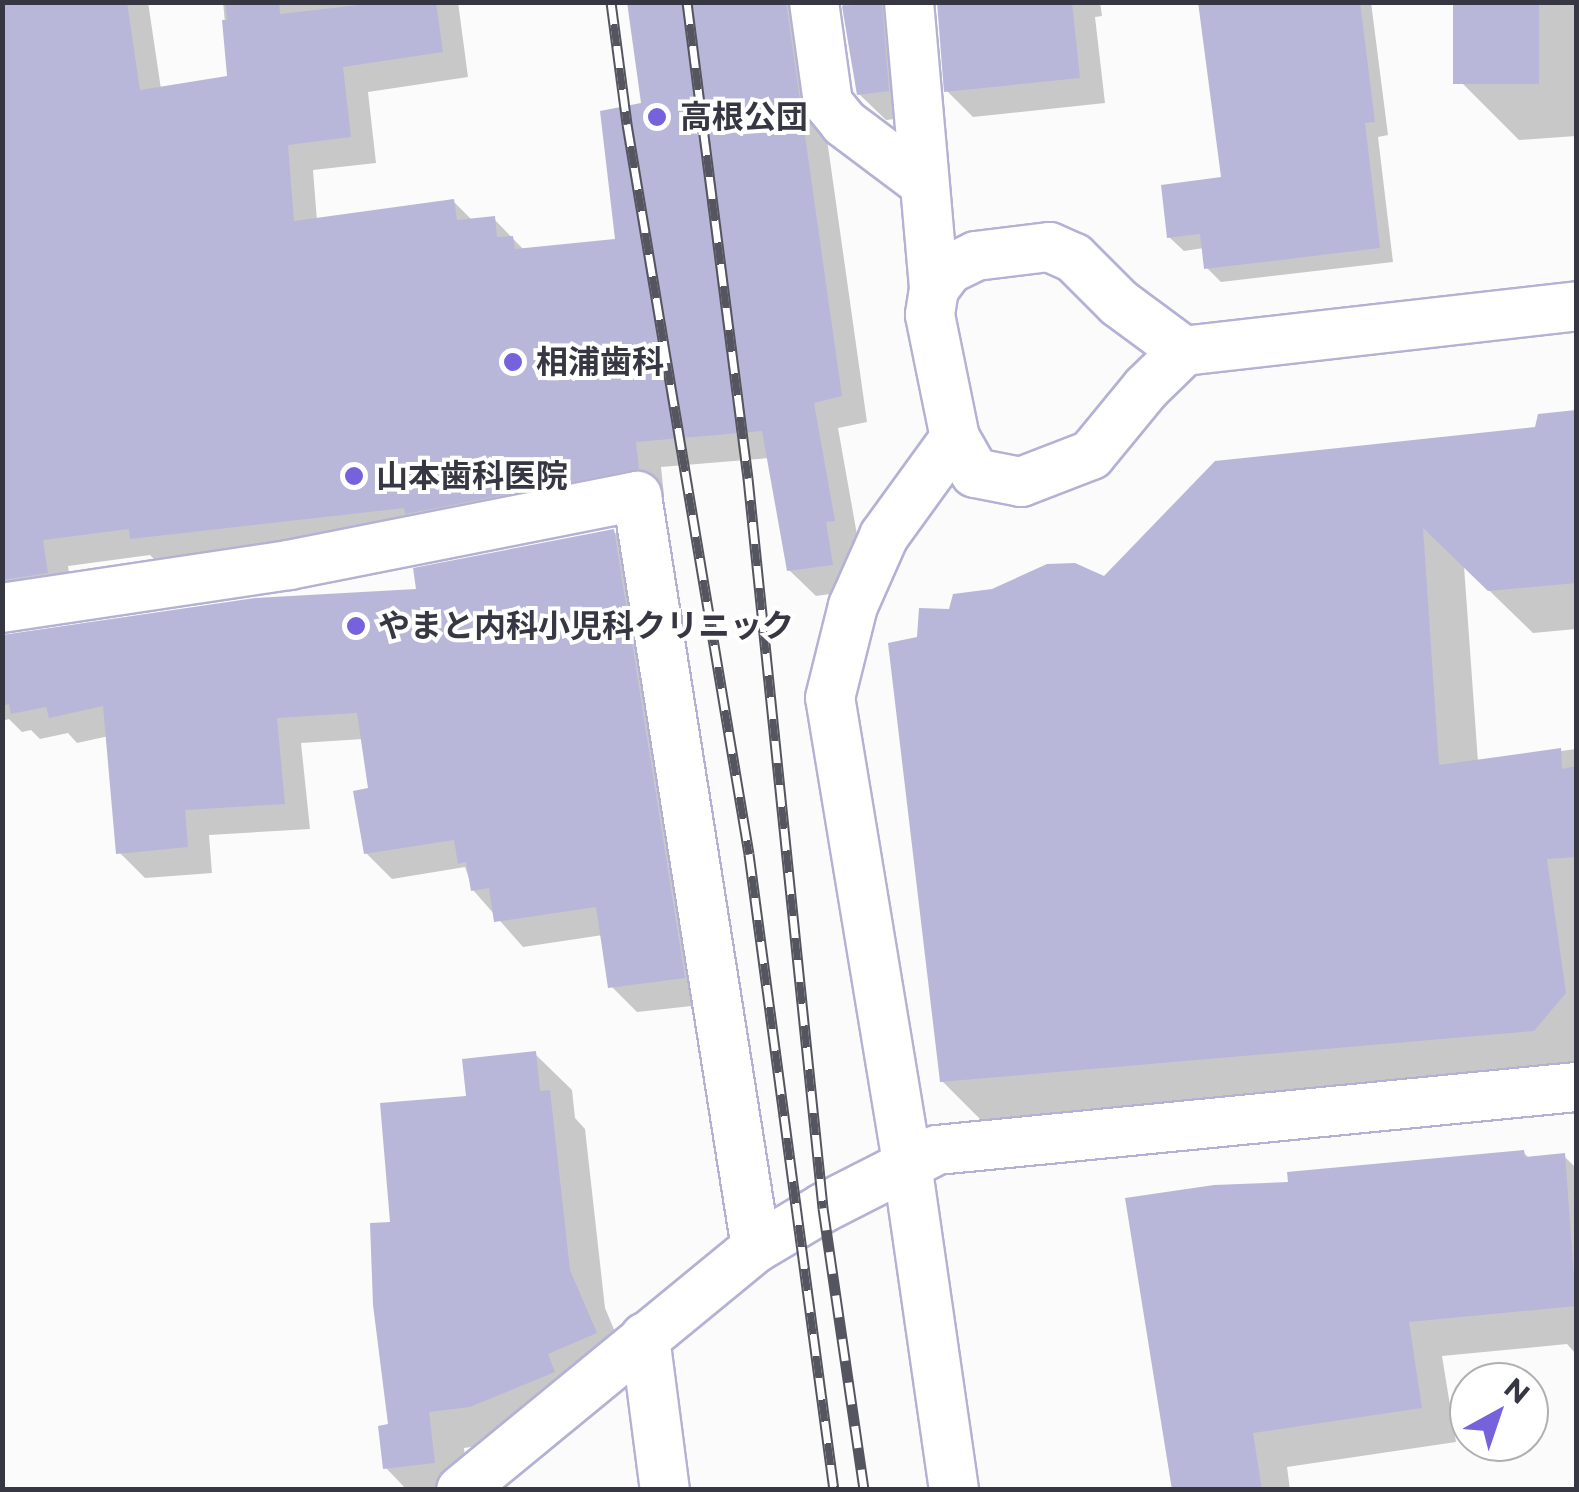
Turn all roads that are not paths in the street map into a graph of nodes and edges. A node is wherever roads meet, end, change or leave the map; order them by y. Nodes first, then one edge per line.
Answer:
1 (814, 2) edge
2 (910, 2) edge
3 (924, 182) junction
4 (934, 289) junction
5 (1119, 303) junction
6 (1576, 306) edge
7 (1184, 351) junction
8 (1146, 388) junction
9 (965, 456) junction
10 (2, 608) edge
11 (1576, 1086) edge
12 (907, 1162) junction
13 (756, 1248) junction
14 (645, 1337) junction
15 (460, 1490) edge
16 (665, 1490) edge
17 (954, 1490) edge

1 - 3 street
2 - 3 street
3 - 4 street
4 - 5 street
4 - 9 street
5 - 7 street
5 - 8 street
6 - 7 street
7 - 8 street
8 - 9 street
9 - 12 street
10 - 13 street
11 - 12 street
12 - 13 street
12 - 17 street
13 - 14 street
14 - 15 street
14 - 16 street

